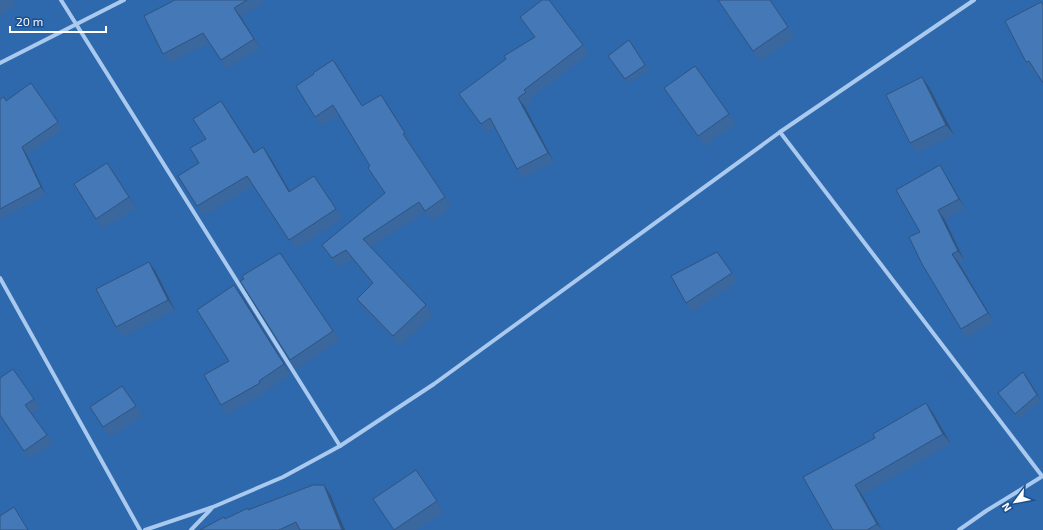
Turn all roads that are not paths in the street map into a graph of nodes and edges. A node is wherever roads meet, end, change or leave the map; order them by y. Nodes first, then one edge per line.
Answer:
1 (61, 0) edge
2 (124, 0) edge
3 (974, 0) edge
4 (76, 23) junction
5 (0, 63) edge
6 (780, 132) junction
7 (0, 278) edge
8 (340, 446) junction
9 (1042, 476) edge
10 (213, 507) junction
11 (140, 530) edge
12 (145, 530) edge
13 (191, 530) edge
14 (959, 530) edge

1 - 4 street
2 - 4 street
3 - 6 street
4 - 5 street
4 - 8 street
6 - 8 street
6 - 9 street
7 - 11 street
8 - 10 street
9 - 14 street
10 - 12 street
10 - 13 street

